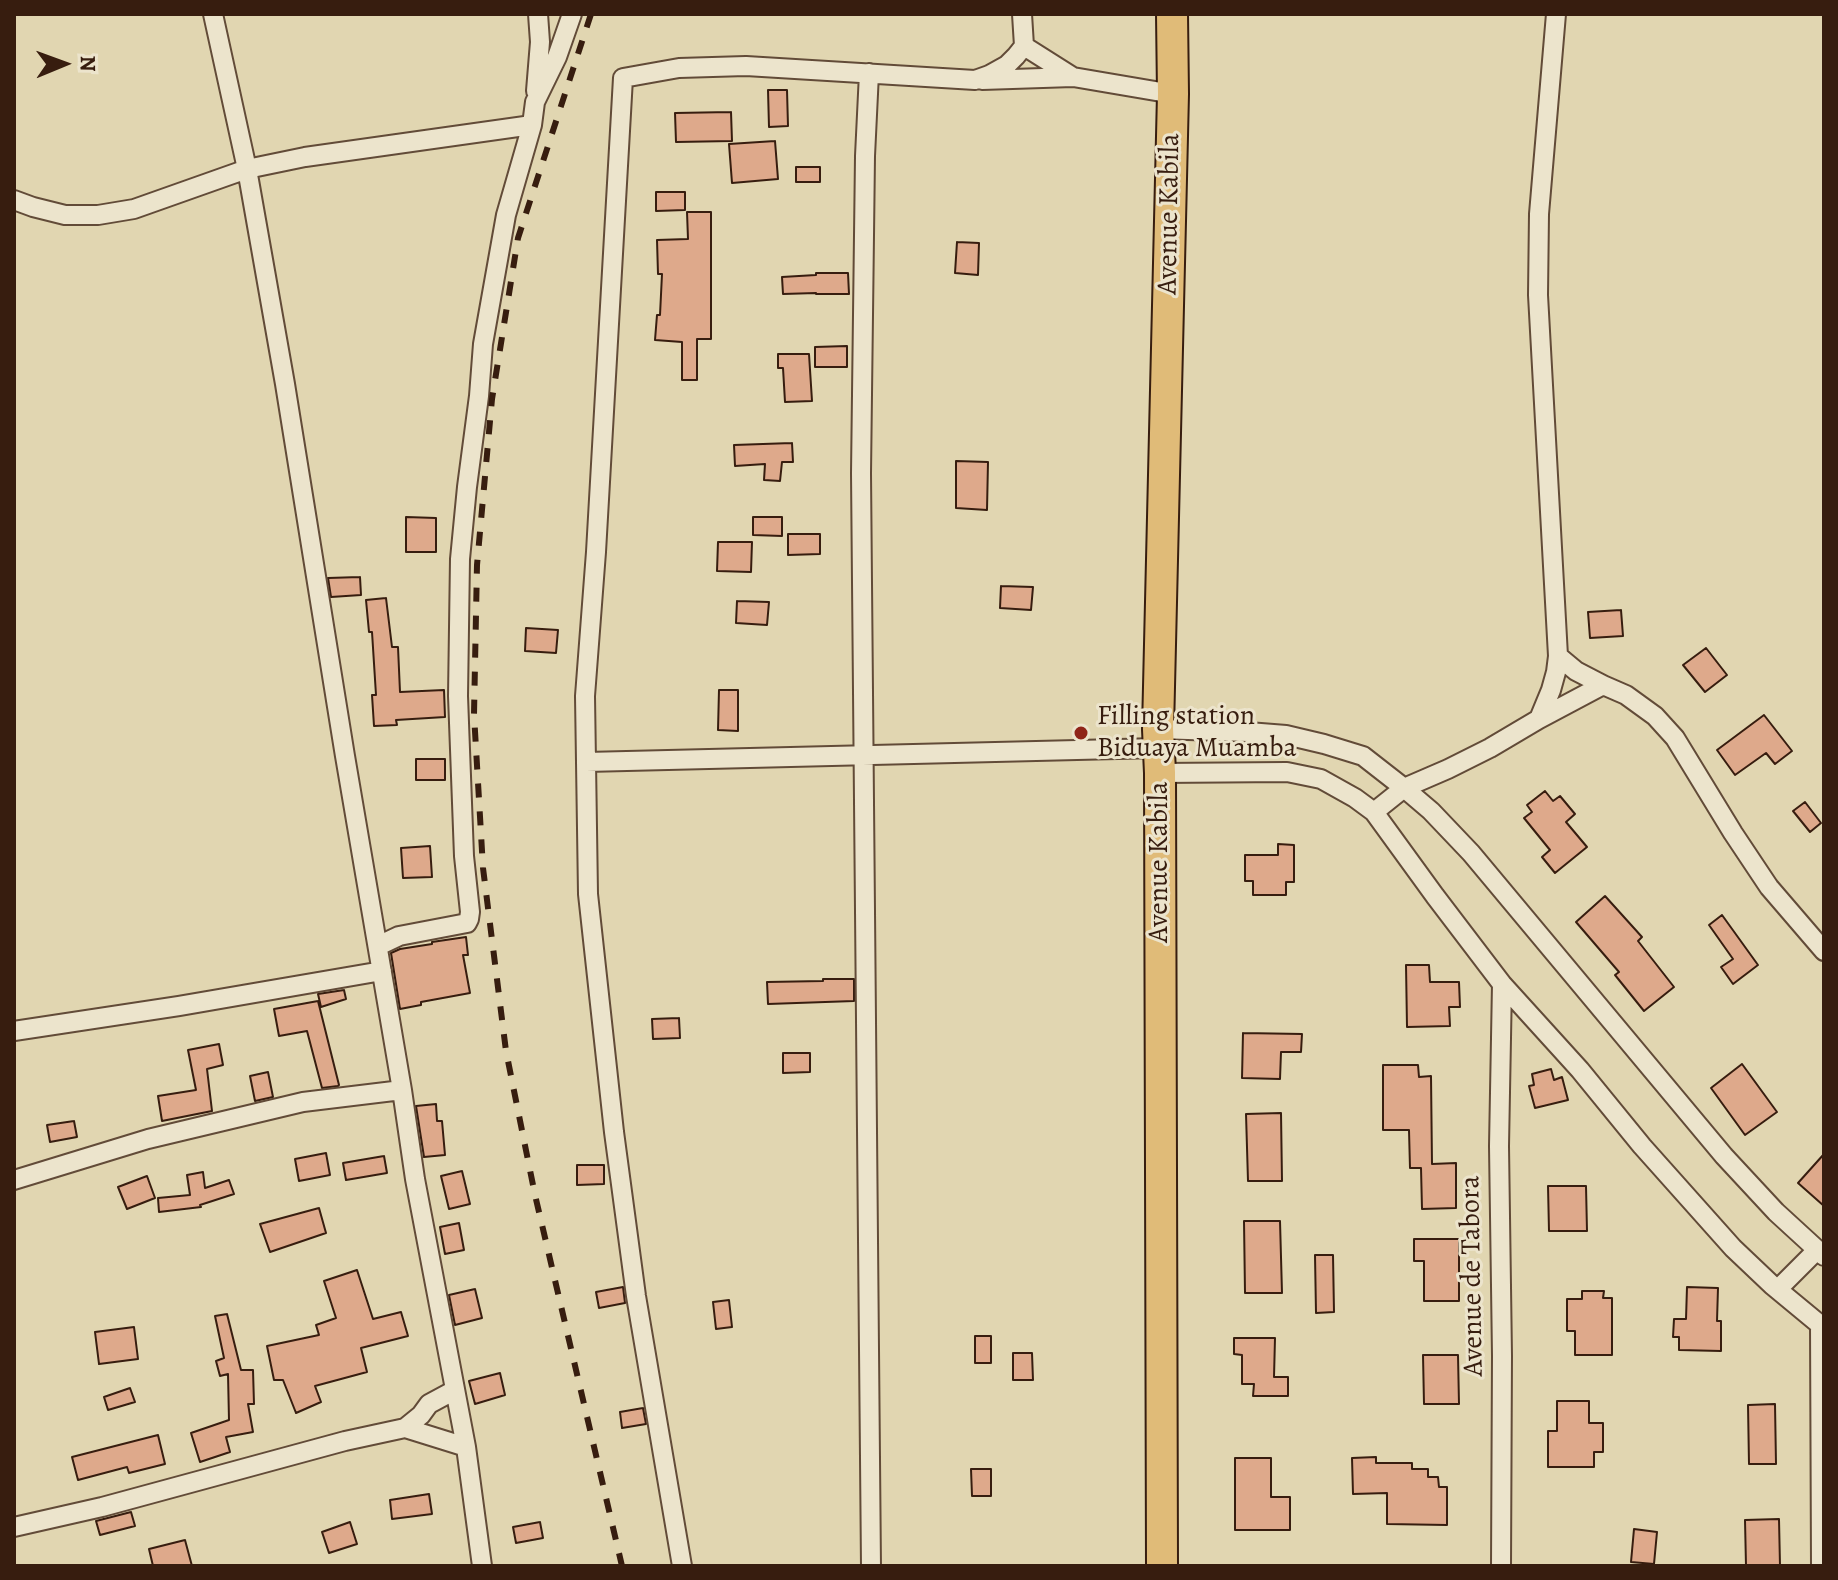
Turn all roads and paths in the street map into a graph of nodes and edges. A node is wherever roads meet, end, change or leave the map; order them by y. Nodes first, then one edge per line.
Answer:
1 (213, 14) edge
2 (538, 14) edge
3 (572, 14) edge
4 (1022, 14) edge
5 (1172, 14) edge
6 (1556, 14) edge
7 (1024, 46) junction
8 (869, 73) junction
9 (1073, 77) junction
10 (975, 80) junction
11 (1173, 94) junction
12 (535, 102) junction
13 (532, 125) junction
14 (247, 169) junction
15 (14, 200) edge
16 (1558, 656) junction
17 (1603, 685) junction
18 (1539, 719) junction
19 (1159, 750) junction
20 (864, 756) junction
21 (586, 762) junction
22 (1404, 788) junction
23 (1374, 812) junction
24 (378, 946) junction
25 (1824, 951) edge
26 (382, 971) junction
27 (1502, 984) junction
28 (14, 1031) edge
29 (402, 1090) junction
30 (14, 1180) edge
31 (1820, 1253) edge
32 (1778, 1289) junction
33 (1822, 1327) edge
34 (455, 1390) junction
35 (405, 1428) junction
36 (466, 1447) junction
37 (14, 1527) edge
38 (482, 1566) edge
39 (682, 1566) edge
40 (871, 1566) edge
41 (1162, 1566) edge
42 (1501, 1566) edge
43 (1821, 1566) edge

1 - 14 street
2 - 12 street
3 - 12 street
4 - 7 street
5 - 11 highway, Avenue Kabila
6 - 16 street
7 - 9 street
7 - 10 street
8 - 10 street
8 - 20 street
8 - 21 street
9 - 10 street
9 - 11 street
11 - 19 highway, Avenue Kabila
12 - 13 street
13 - 14 street
13 - 24 street
14 - 15 street
14 - 24 street
16 - 17 street
16 - 18 street
17 - 18 street
17 - 25 street
18 - 22 street
19 - 20 street
19 - 22 street
19 - 23 street
19 - 41 highway, Avenue Kabila
20 - 21 street
20 - 40 street
21 - 39 street
22 - 23 street
22 - 31 street
23 - 27 street
24 - 26 street
26 - 28 street
26 - 29 street
27 - 32 street
27 - 42 street, Avenue de Tabora
29 - 30 street
29 - 34 street
31 - 32 street
32 - 33 street
33 - 43 street
34 - 35 street
34 - 36 street
35 - 36 street
35 - 37 street
36 - 38 street

